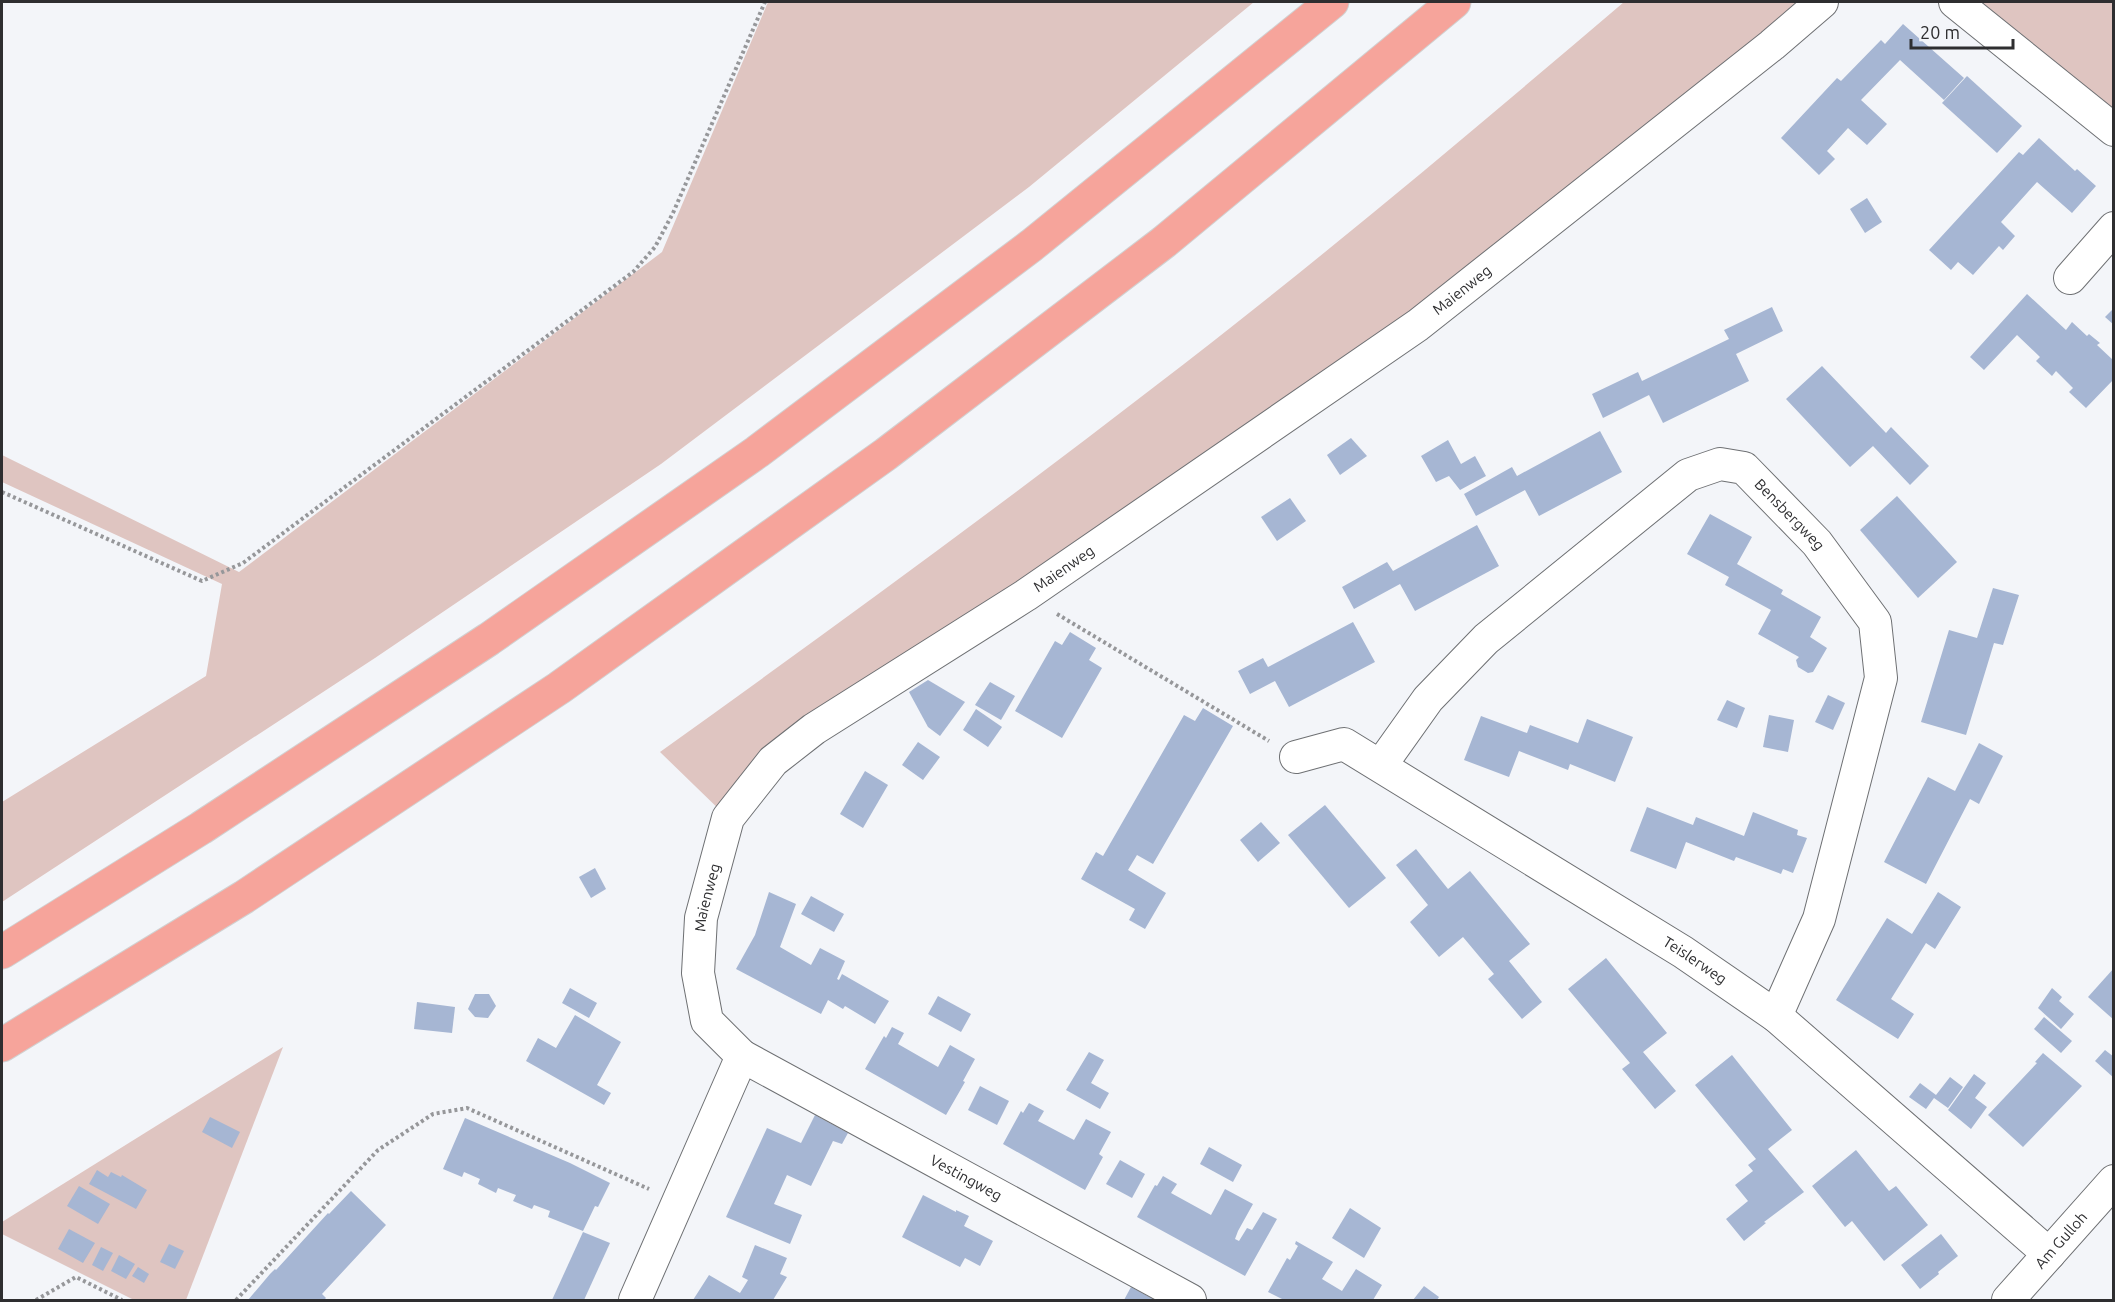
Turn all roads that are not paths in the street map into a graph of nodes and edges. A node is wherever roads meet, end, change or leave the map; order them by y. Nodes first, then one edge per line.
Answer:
1 (1332, 2) edge
2 (1454, 2) edge
3 (1822, 2) edge
4 (1955, 2) edge
5 (2114, 130) edge
6 (2114, 228) edge
7 (2070, 278) dead end
8 (1296, 757) road end
9 (1381, 765) junction
10 (2, 952) edge
11 (1776, 1016) junction
12 (2, 1045) edge
13 (742, 1056) junction
14 (2114, 1181) edge
15 (2049, 1254) junction
16 (635, 1300) edge
17 (1190, 1300) edge
18 (2008, 1300) edge

1 - 10 highway
2 - 12 highway
3 - 13 street, Maienweg
4 - 5 street
6 - 7 street
8 - 9 street, Teislerweg
9 - 11 street, Teislerweg
9 - 11 street, Bensbergweg
11 - 15 street, Teislerweg
13 - 16 street
13 - 17 street, Vestingweg
14 - 15 street, Am Gulloh
15 - 18 street, Am Gulloh

